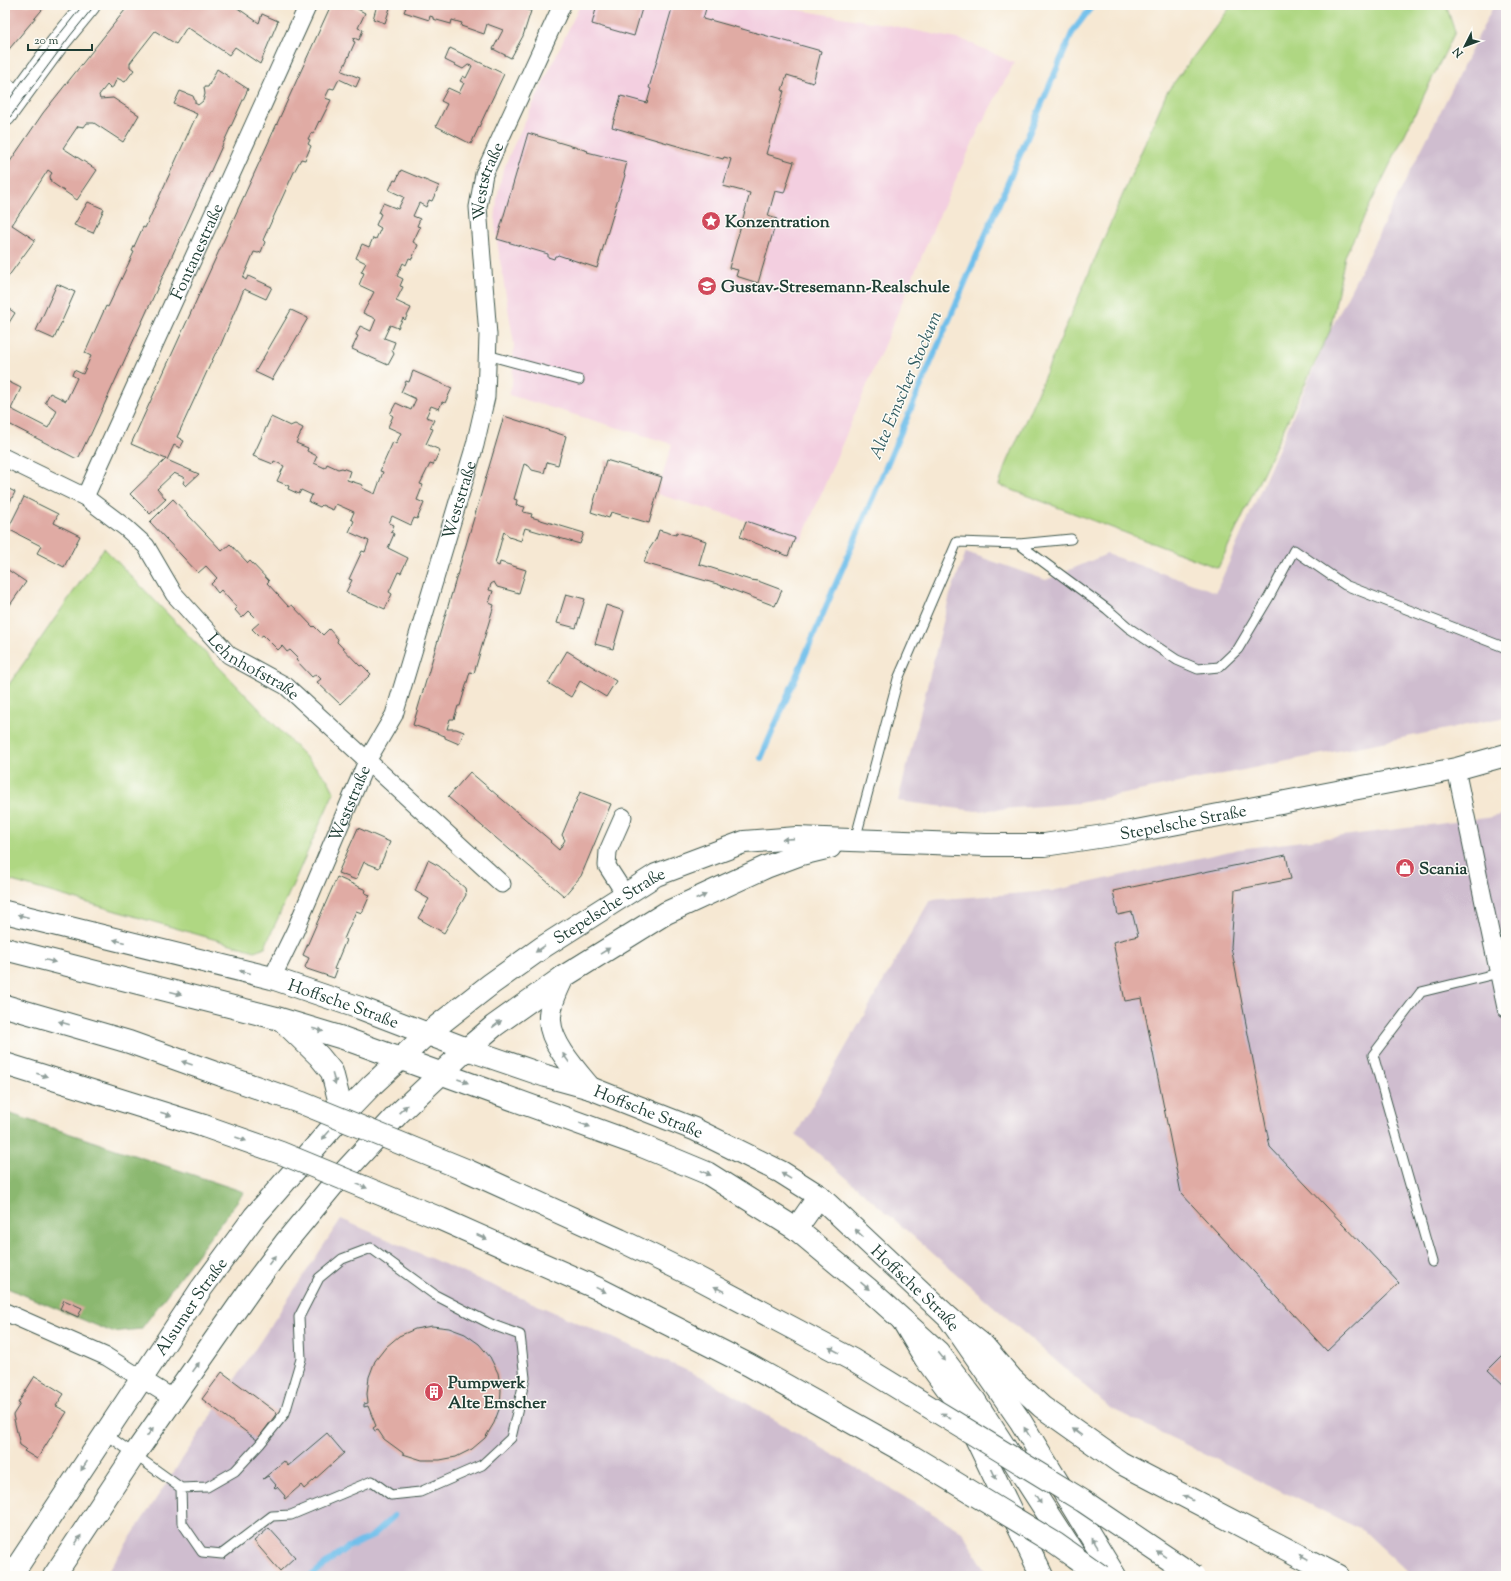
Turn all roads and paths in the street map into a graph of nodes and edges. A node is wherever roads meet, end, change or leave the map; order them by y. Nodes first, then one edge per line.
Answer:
1 (89, 5) edge
2 (308, 5) edge
3 (562, 5) edge
4 (12, 90) edge
5 (5, 114) edge
6 (487, 355) junction
7 (579, 380) dead end
8 (5, 458) edge
9 (85, 497) junction
10 (1072, 539) dead end
11 (1019, 544) junction
12 (1506, 648) edge
13 (1506, 755) edge
14 (367, 761) junction
15 (1456, 769) junction
16 (623, 817) dead end
17 (855, 841) junction
18 (502, 884) dead end
19 (625, 894) junction
20 (5, 912) edge
21 (5, 949) edge
22 (1499, 973) junction
23 (563, 977) junction
24 (272, 978) junction
25 (5, 1006) edge
26 (1506, 1008) edge
27 (280, 1019) junction
28 (427, 1034) junction
29 (467, 1049) junction
30 (400, 1059) junction
31 (5, 1064) edge
32 (441, 1073) junction
33 (590, 1088) junction
34 (343, 1115) junction
35 (820, 1196) junction
36 (796, 1229) junction
37 (1432, 1262) dead end
38 (5, 1312) edge
39 (949, 1318) junction
40 (903, 1321) junction
41 (142, 1379) junction
42 (174, 1399) junction
43 (106, 1434) junction
44 (134, 1455) junction
45 (181, 1488) junction
46 (10, 1576) edge
47 (54, 1576) edge
48 (1042, 1576) edge
49 (1088, 1576) edge
50 (1101, 1576) edge
51 (1115, 1576) edge
52 (1194, 1576) edge
53 (1338, 1576) edge

1 - 4 main road
2 - 9 street, Fontanestraße
3 - 6 street, Weststraße
4 - 5 main road
6 - 7 lane
6 - 14 street, Weststraße
8 - 9 street, Lehnhofstraße
9 - 14 street, Lehnhofstraße
10 - 11 lane
11 - 12 lane
11 - 17 lane
13 - 15 main road, Stepelsche Straße
14 - 18 street, Lehnhofstraße
14 - 24 street, Weststraße
15 - 17 main road, Stepelsche Straße
15 - 22 street
16 - 19 street
17 -> 19 main road, Stepelsche Straße
23 -> 17 main road, Stepelsche Straße
19 -> 28 main road, Stepelsche Straße
24 -> 20 main road, Hoffsche Straße
21 -> 27 main road, Hoffsche Straße
22 - 26 street
22 - 37 lane
29 -> 23 main road, Stepelsche Straße
33 -> 23 main road
24 - 28 main road, Hoffsche Straße
52 -> 25 main road, bridge
27 -> 30 main road, Hoffsche Straße
27 -> 34 main road
28 - 29 main road, Hoffsche Straße
28 - 30 main road, Stepelsche Straße
29 - 32 main road, Stepelsche Straße
29 - 33 main road, Hoffsche Straße
30 - 32 main road, Hoffsche Straße
30 - 34 main road, Alsumer Straße
31 -> 50 main road, bridge
32 -> 36 main road, Hoffsche Straße
42 -> 32 main road
35 -> 33 main road, Hoffsche Straße
34 -> 41 main road, Alsumer Straße
35 - 36 main road
39 -> 35 main road, Hoffsche Straße
36 -> 40 main road, Hoffsche Straße
38 - 41 street
51 -> 39 main road, Hoffsche Straße
53 -> 39 main road
40 -> 48 main road
40 -> 49 main road, Hoffsche Straße
41 - 42 street
41 - 43 main road, Alsumer Straße
44 -> 42 main road
43 - 44 lane
43 -> 46 main road, Alsumer Straße
44 - 45 lane
47 -> 44 main road
45 - 45 lane

